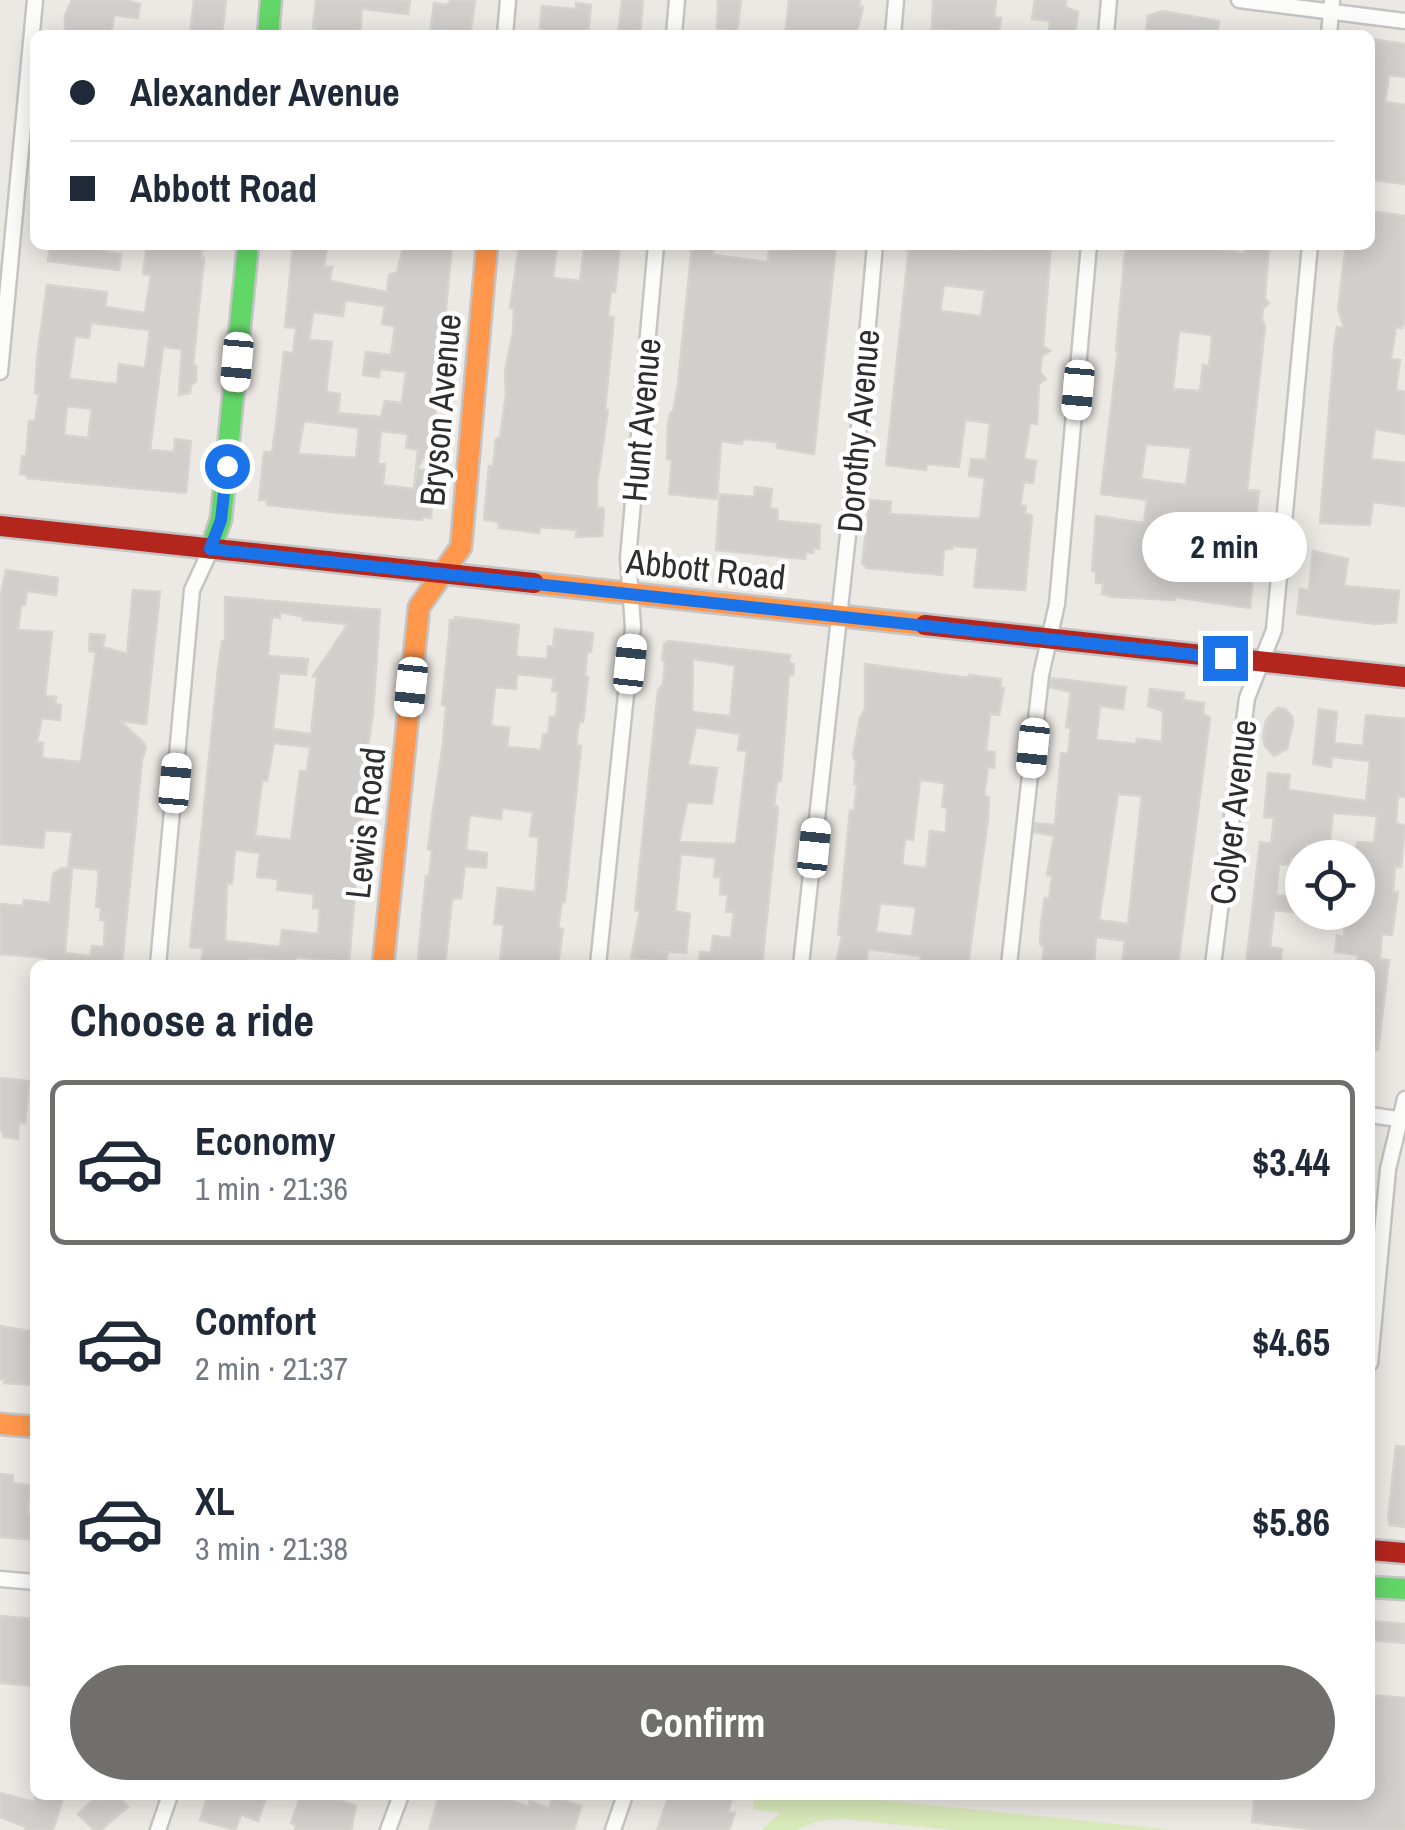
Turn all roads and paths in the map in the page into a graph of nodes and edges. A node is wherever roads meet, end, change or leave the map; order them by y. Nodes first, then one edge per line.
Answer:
1 (35, 0) edge
2 (271, 0) edge
3 (508, 0) edge
4 (677, 0) edge
5 (896, 0) edge
6 (1109, 0) edge
7 (1239, 0) edge
8 (1331, 6) edge
9 (1405, 21) edge
10 (32, 30) edge
11 (268, 30) edge
12 (505, 30) edge
13 (674, 30) edge
14 (893, 30) edge
15 (1106, 30) edge
16 (30, 53) edge
17 (248, 250) edge
18 (487, 250) edge
19 (656, 250) edge
20 (875, 250) edge
21 (1089, 250) edge
22 (1310, 250) edge
23 (0, 372) edge
24 (0, 526) edge
25 (210, 549) junction
26 (440, 574) junction
27 (632, 594) junction
28 (840, 616) junction
29 (1050, 639) junction
30 (1260, 662) junction
31 (1405, 677) edge
32 (158, 960) edge
33 (384, 960) edge
34 (599, 960) edge
35 (802, 960) edge
36 (1010, 960) edge
37 (1214, 960) edge
38 (1405, 1099) edge
39 (1375, 1116) edge
40 (1404, 1119) edge
41 (1375, 1309) edge
42 (0, 1424) edge
43 (30, 1427) edge
44 (1375, 1551) edge
45 (1405, 1554) edge
46 (0, 1579) edge
47 (30, 1582) edge
48 (1375, 1586) edge
49 (1405, 1589) edge
50 (168, 1800) edge
51 (399, 1800) edge
52 (623, 1800) edge
53 (159, 1829) edge
54 (388, 1830) edge
55 (614, 1830) edge

1 - 10 street
2 - 11 street
3 - 12 street
4 - 13 street
5 - 14 street
6 - 15 street
7 - 8 street
8 - 9 street
16 - 23 street
17 - 25 street
18 - 26 street, Bryson Avenue
19 - 27 street, Hunt Avenue
20 - 28 street, Dorothy Avenue
21 - 29 street
22 - 30 street, Colyer Avenue
24 - 25 street, Abbott Road
25 - 26 street, Abbott Road
25 - 32 street
26 - 27 street, Abbott Road
26 - 33 street, Lewis Road
27 - 28 street, Abbott Road
27 - 34 street, Hunt Avenue
28 - 29 street, Abbott Road
28 - 35 street, Dorothy Avenue
29 - 30 street, Abbott Road
29 - 36 street
30 - 31 street, Abbott Road
30 - 37 street, Colyer Avenue
38 - 40 street
39 - 40 street
40 - 41 street
42 - 43 street
44 - 45 street
46 - 47 street
48 - 49 street
50 - 53 street
51 - 54 street
52 - 55 street

